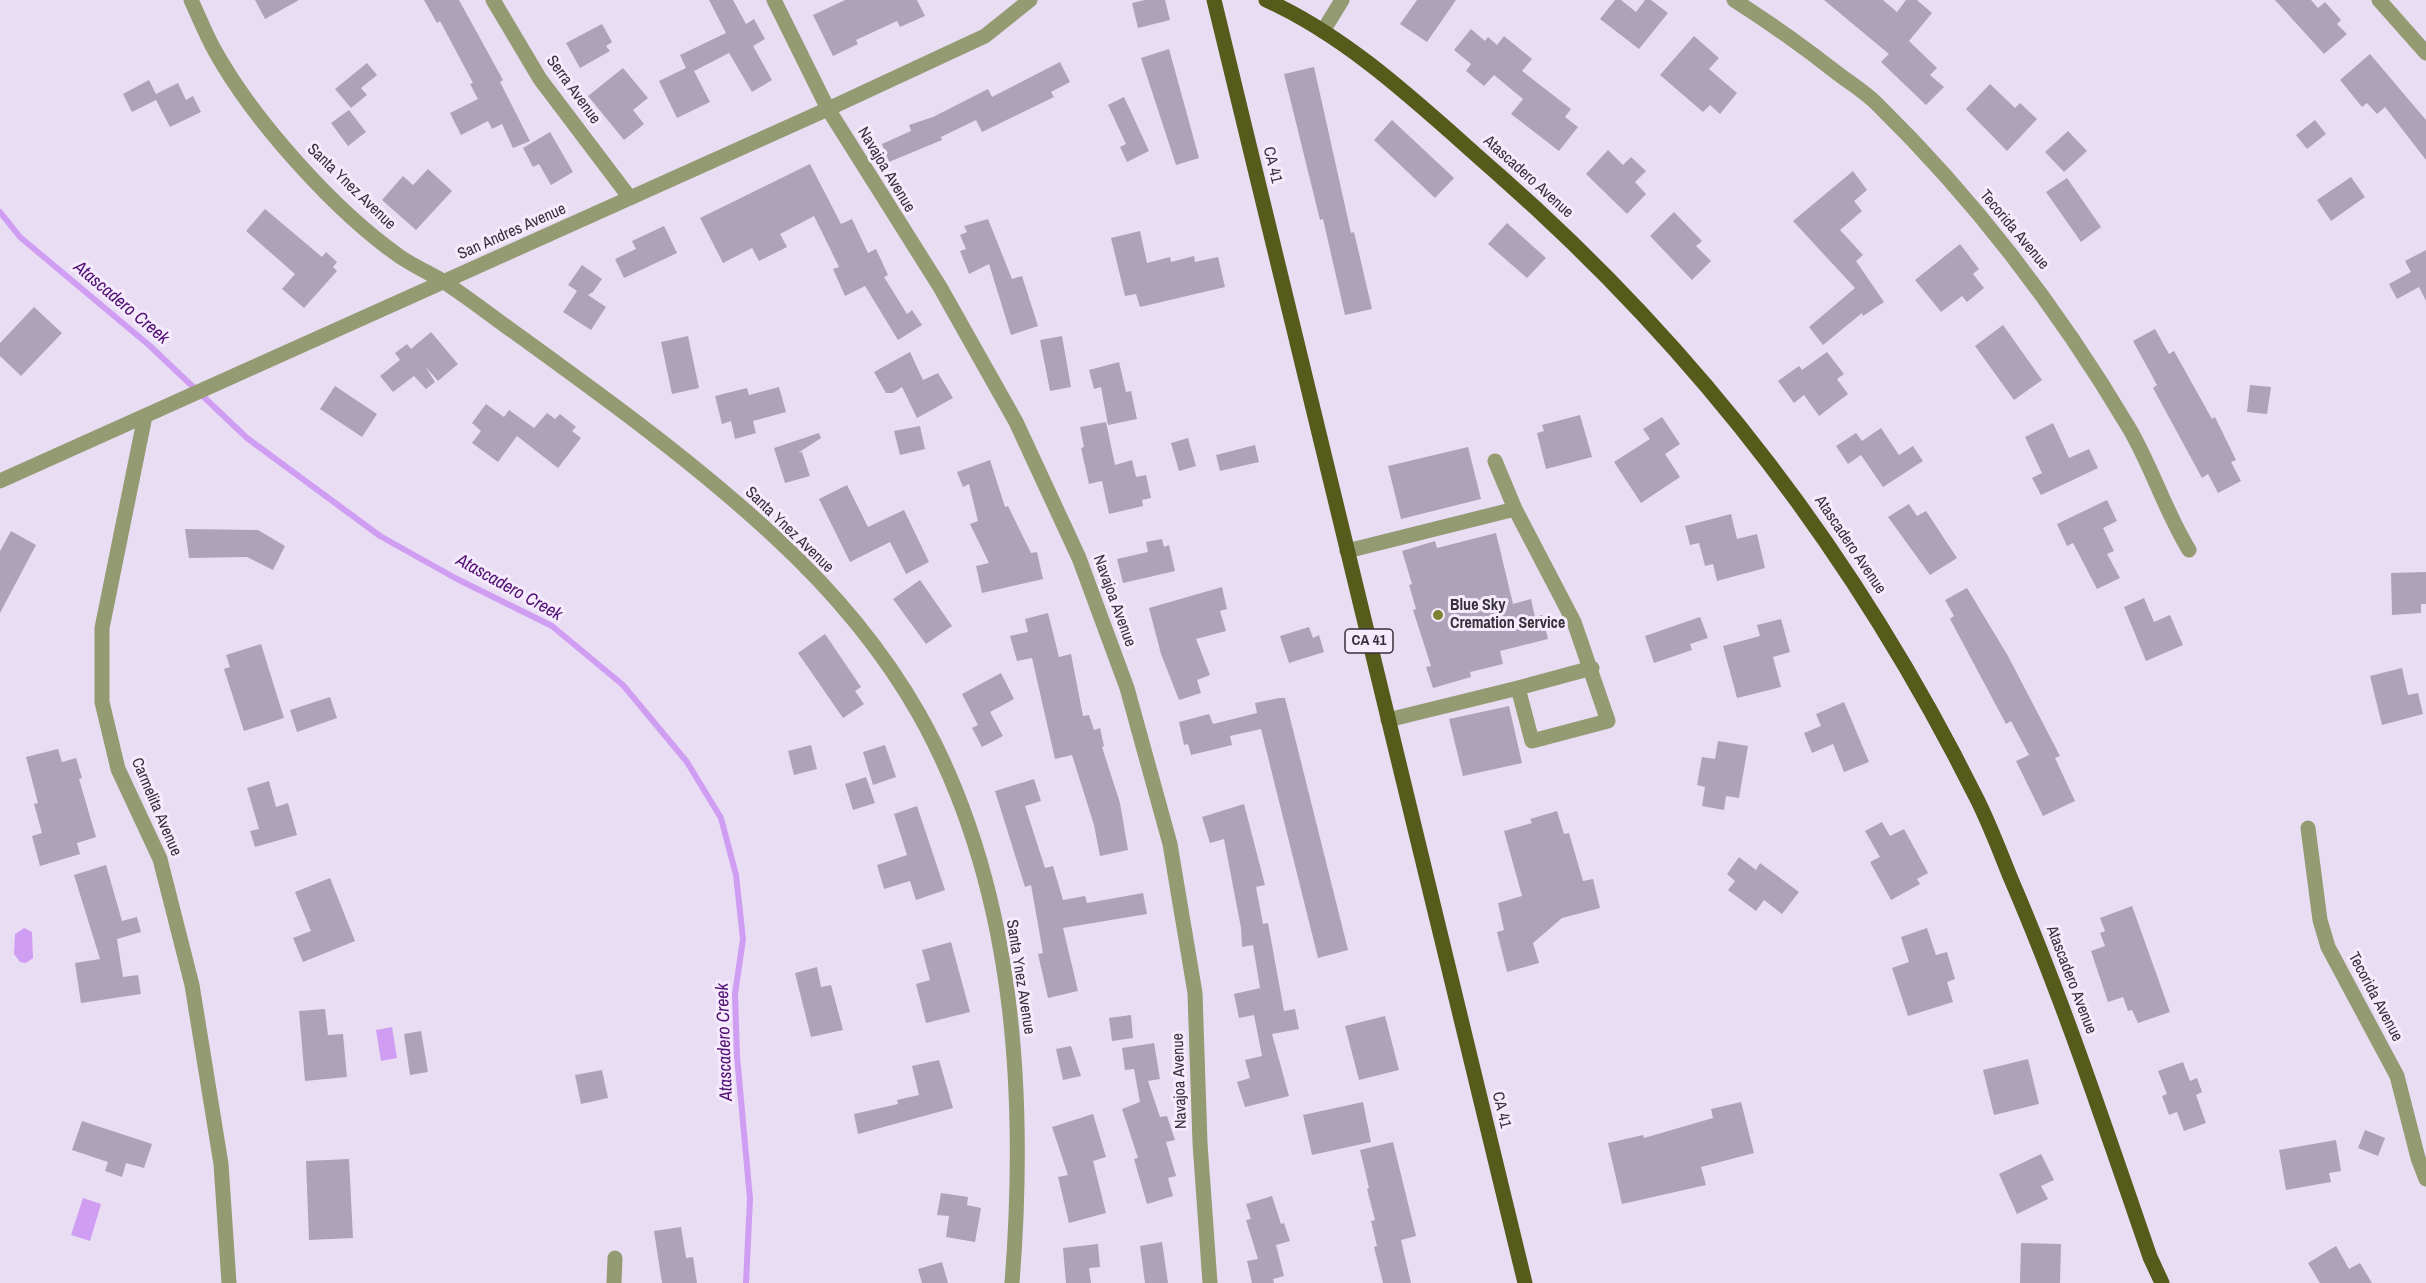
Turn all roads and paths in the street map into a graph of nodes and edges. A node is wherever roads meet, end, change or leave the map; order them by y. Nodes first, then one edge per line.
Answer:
1 (191, 0) edge
2 (493, 0) edge
3 (774, 0) edge
4 (1030, 0) edge
5 (1214, 0) edge
6 (1266, 0) edge
7 (1342, 0) edge
8 (1734, 0) edge
9 (2379, 0) edge
10 (1323, 31) junction
11 (2426, 53) edge
12 (828, 110) junction
13 (630, 198) junction
14 (444, 282) junction
15 (145, 416) junction
16 (1495, 461) dead end
17 (0, 481) edge
18 (1515, 509) junction
19 (2189, 550) dead end
20 (1347, 551) junction
21 (1592, 668) junction
22 (1518, 688) junction
23 (1388, 720) junction
24 (2308, 828) dead end
25 (2426, 1179) edge
26 (615, 1258) dead end
27 (229, 1283) edge
28 (614, 1283) edge
29 (1012, 1283) edge
30 (1210, 1283) edge
31 (1525, 1283) edge
32 (2162, 1283) edge

1 - 14 street, Santa Ynez Avenue
2 - 13 street, Serra Avenue
3 - 12 street, Navajoa Avenue
4 - 12 street, San Andres Avenue
5 - 20 main road, CA 41 / CA 41
6 - 10 main road, Atascadero Avenue
7 - 10 street
8 - 19 street, Tecorida Avenue
9 - 11 street
10 - 32 main road, Atascadero Avenue
12 - 13 street, San Andres Avenue
12 - 30 street, Navajoa Avenue
13 - 14 street, San Andres Avenue
14 - 15 street, San Andres Avenue
14 - 29 street, Santa Ynez Avenue
15 - 17 street, San Andres Avenue
15 - 27 street, Carmelita Avenue
16 - 18 street
18 - 20 street
18 - 21 street
20 - 23 main road, CA 41 / CA 41
21 - 22 street
21 - 22 street
22 - 23 street
23 - 31 main road, CA 41 / CA 41
24 - 25 street, Tecorida Avenue
26 - 28 street

